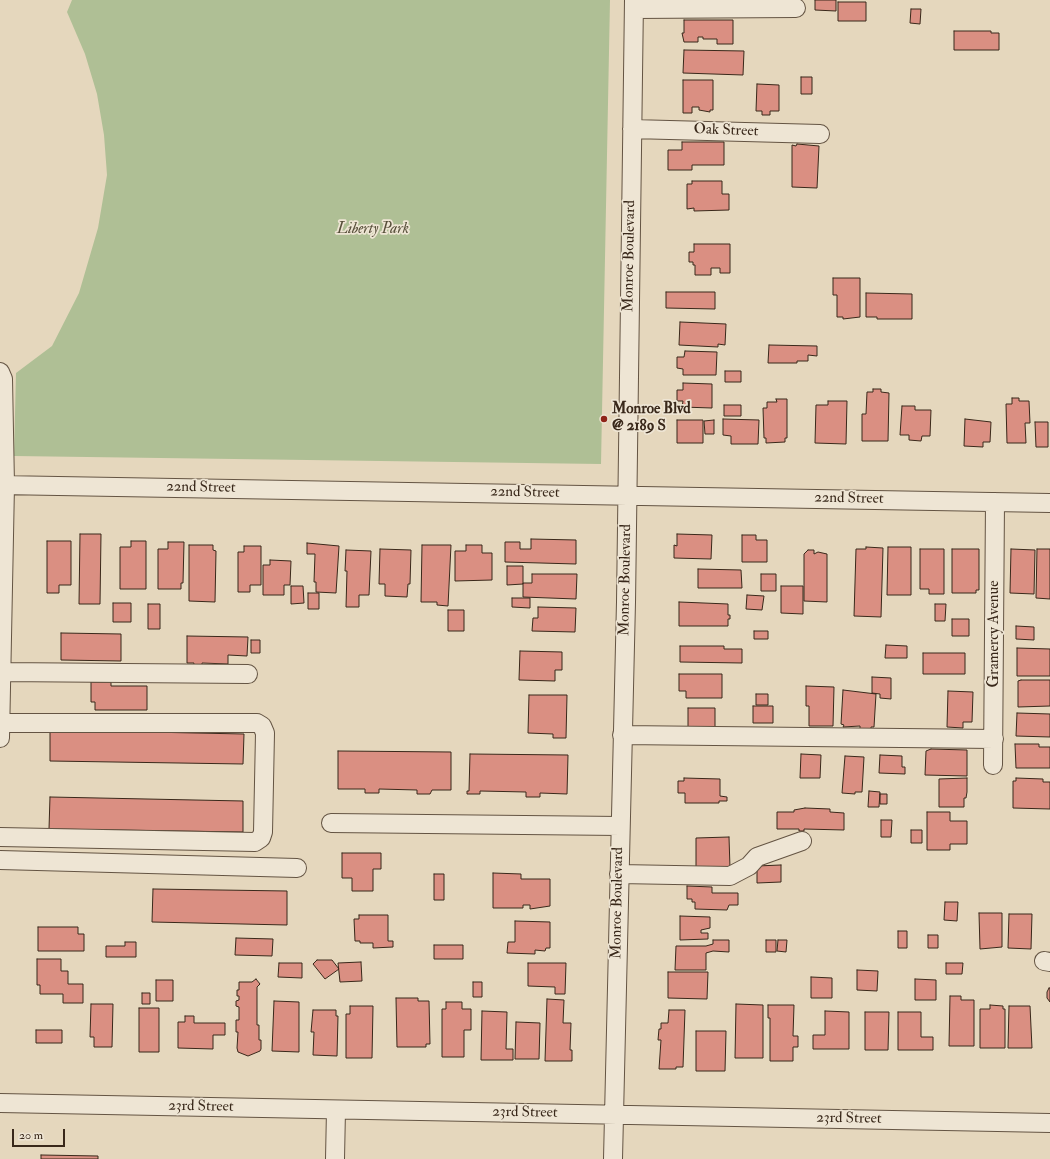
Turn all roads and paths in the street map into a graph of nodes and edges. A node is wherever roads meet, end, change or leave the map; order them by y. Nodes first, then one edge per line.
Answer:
1 (634, 4) edge
2 (796, 8) dead end
3 (632, 129) junction
4 (820, 134) dead end
5 (0, 372) edge
6 (2, 403) edge
7 (2, 485) edge
8 (627, 494) junction
9 (996, 502) junction
10 (1050, 503) edge
11 (1, 672) junction
12 (248, 674) dead end
13 (0, 723) edge
14 (622, 735) junction
15 (0, 738) edge
16 (994, 739) junction
17 (993, 765) dead end
18 (331, 823) dead end
19 (620, 826) junction
20 (0, 837) edge
21 (802, 841) dead end
22 (0, 860) edge
23 (297, 868) dead end
24 (619, 874) junction
25 (0, 1103) edge
26 (336, 1110) junction
27 (614, 1115) junction
28 (1050, 1123) edge
29 (334, 1159) edge
30 (613, 1159) edge

1 - 2 street
1 - 3 street, Monroe Boulevard
3 - 4 street, Oak Street
3 - 8 street, Monroe Boulevard
5 - 6 street
6 - 7 street
7 - 8 street, 22nd Street
7 - 11 street
8 - 9 street, 22nd Street
8 - 14 street, Monroe Boulevard
9 - 10 street, 22nd Street
9 - 16 street, Gramercy Avenue
11 - 12 street
11 - 13 street
13 - 15 street
13 - 20 street
14 - 16 street
14 - 19 street, Monroe Boulevard
16 - 17 street, Gramercy Avenue
18 - 19 street
19 - 24 street, Monroe Boulevard
21 - 24 street
22 - 23 street
24 - 27 street, Monroe Boulevard
25 - 26 street, 23rd Street
26 - 27 street, 23rd Street
26 - 29 street
27 - 28 street, 23rd Street
27 - 30 street, Monroe Boulevard

